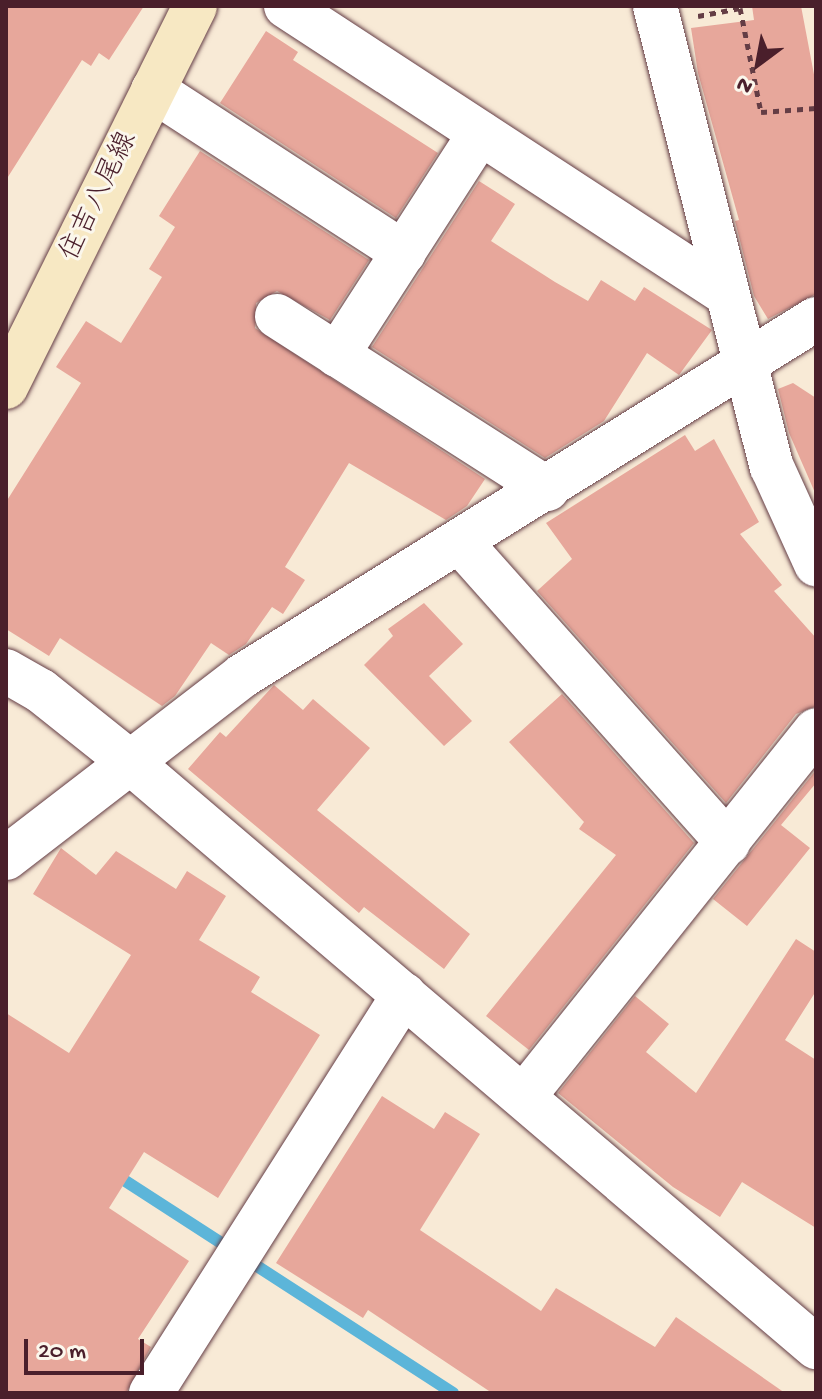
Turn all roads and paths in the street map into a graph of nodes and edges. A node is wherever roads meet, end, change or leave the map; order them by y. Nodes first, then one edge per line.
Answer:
1 (195, 6) edge
2 (286, 6) edge
3 (657, 15) edge
4 (153, 90) junction
5 (816, 108) edge
6 (480, 133) junction
7 (404, 253) junction
8 (725, 293) junction
9 (277, 316) dead end
10 (816, 319) edge
11 (337, 355) junction
12 (749, 364) junction
13 (6, 387) edge
14 (547, 489) junction
15 (460, 542) junction
16 (816, 564) edge
17 (6, 671) edge
18 (816, 730) edge
19 (130, 762) junction
20 (728, 843) junction
21 (6, 858) edge
22 (404, 994) junction
23 (524, 1096) junction
24 (816, 1347) edge
25 (151, 1393) edge

1 - 4 main road, 住吉八尾線
2 - 6 street
3 - 5 path
3 - 8 street
4 - 7 street
4 - 13 main road, 住吉八尾線
6 - 7 street
6 - 8 street
7 - 11 street
8 - 12 street
9 - 11 street
10 - 12 street
11 - 14 street
12 - 14 street
12 - 16 street
14 - 15 street
15 - 19 street
15 - 20 street
17 - 19 street
18 - 20 street
19 - 21 street
19 - 22 street
20 - 23 street
22 - 23 street
22 - 25 street
23 - 24 street

